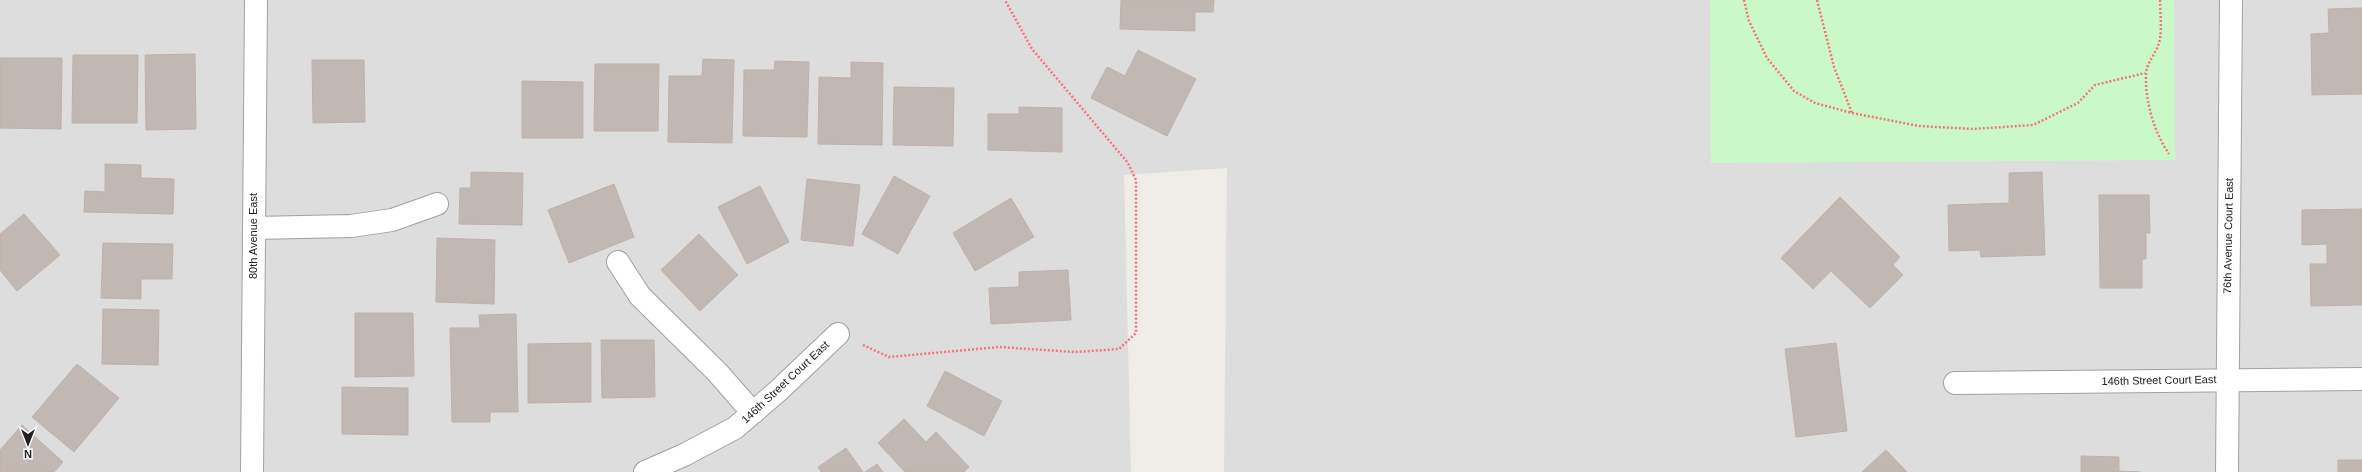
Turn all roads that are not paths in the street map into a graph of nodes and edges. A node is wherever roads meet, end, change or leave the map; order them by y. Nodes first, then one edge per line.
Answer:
1 (256, 0) edge
2 (2231, 0) edge
3 (437, 204) dead end
4 (254, 228) junction
5 (618, 262) dead end
6 (838, 334) road end
7 (2226, 379) junction
8 (2362, 379) edge
9 (1955, 383) dead end
10 (753, 413) junction
11 (252, 472) edge
12 (645, 472) edge
13 (2227, 472) edge

1 - 4 street, 80th Avenue East
2 - 7 street, 76th Avenue Court East
3 - 4 street
4 - 11 street, 80th Avenue East
5 - 10 street
6 - 10 street, 146th Street Court East
7 - 8 street, 146th Street Court East
7 - 9 street, 146th Street Court East
7 - 13 street, 76th Avenue Court East
10 - 12 street, 146th Street Court East

